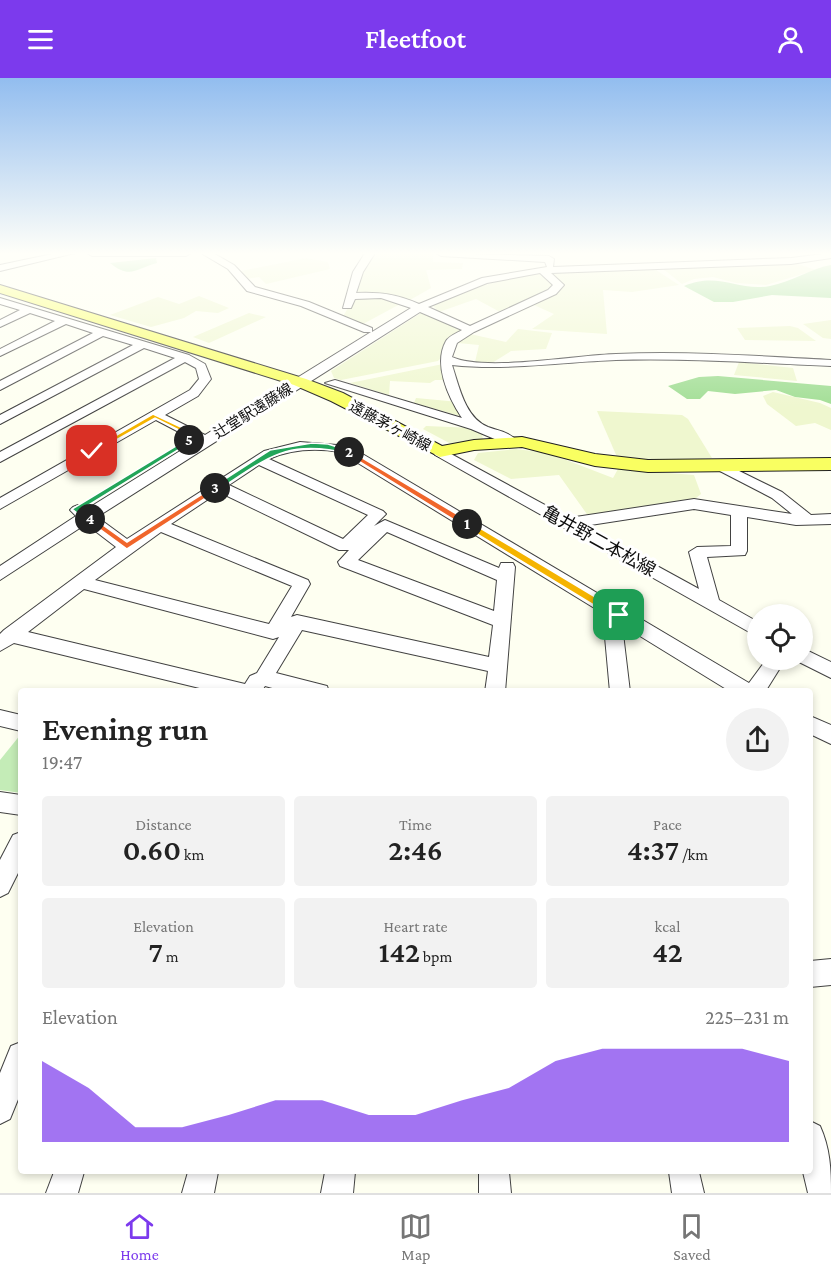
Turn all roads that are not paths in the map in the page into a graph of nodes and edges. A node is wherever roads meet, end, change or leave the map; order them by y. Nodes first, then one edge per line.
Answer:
1 (13, 305) edge
2 (52, 305) edge
3 (307, 305) edge
4 (348, 305) edge
5 (416, 305) junction
6 (524, 305) edge
7 (29, 310) junction
8 (336, 319) junction
9 (64, 321) junction
10 (0, 324) edge
11 (368, 330) junction
12 (470, 330) junction
13 (102, 332) junction
14 (143, 344) junction
15 (0, 353) edge
16 (185, 357) junction
17 (449, 360) junction
18 (831, 363) edge
19 (294, 380) junction
20 (331, 383) dead end
21 (0, 386) edge
22 (155, 415) junction
23 (0, 420) edge
24 (476, 426) junction
25 (202, 438) junction
26 (511, 442) junction
27 (440, 452) junction
28 (0, 458) edge
29 (258, 459) junction
30 (831, 464) edge
31 (721, 466) junction
32 (218, 486) junction
33 (766, 488) junction
34 (0, 504) edge
35 (733, 509) junction
36 (81, 513) junction
37 (831, 519) edge
38 (808, 520) junction
39 (568, 522) junction
40 (161, 526) junction
41 (127, 547) junction
42 (510, 550) junction
43 (0, 559) edge
44 (0, 574) edge
45 (505, 577) junction
46 (80, 582) junction
47 (711, 603) junction
48 (619, 615) junction
49 (501, 621) junction
50 (747, 624) edge
51 (5, 640) edge
52 (813, 661) edge
53 (497, 666) junction
54 (769, 670) edge
55 (831, 671) edge
56 (257, 685) edge
57 (233, 688) edge
58 (284, 688) edge
59 (495, 688) edge
60 (620, 688) edge
61 (741, 688) edge
62 (757, 688) edge
63 (0, 718) edge
64 (18, 722) edge
65 (813, 726) edge
66 (831, 735) edge
67 (0, 802) edge
68 (18, 805) edge
69 (18, 849) edge
70 (0, 885) edge
71 (831, 972) edge
72 (813, 974) edge
73 (18, 1064) edge
74 (0, 1109) edge
75 (813, 1148) edge
76 (68, 1174) edge
77 (203, 1174) edge
78 (340, 1174) edge
79 (494, 1174) edge
80 (684, 1174) edge
81 (62, 1193) edge
82 (198, 1193) edge
83 (337, 1193) edge
84 (495, 1193) edge
85 (688, 1193) edge
86 (824, 1193) edge

1 - 7 street
2 - 19 main road, 遠藤茅ヶ崎線
3 - 8 street
4 - 8 street
5 - 11 street
5 - 12 street
5 - 19 street
6 - 12 street
7 - 9 street
7 - 10 street
8 - 11 street
9 - 13 street
9 - 15 street
11 - 19 street
12 - 17 street
13 - 14 street
13 - 21 street
14 - 16 street
14 - 23 street
16 - 22 street
16 - 28 street
17 - 18 street
17 - 24 street
19 - 25 street, 辻堂駅遠藤線
19 - 27 main road, 遠藤茅ヶ崎線
20 - 24 street
22 - 25 street
22 - 34 street
24 - 26 street
25 - 36 street, 辻堂駅遠藤線
25 - 36 street, 辻堂駅遠藤線
26 - 27 main road, 遠藤茅ヶ崎線
26 - 31 main road, 遠藤茅ヶ崎線
27 - 39 street, 亀井野二本松線
29 - 32 street
29 - 32 street
29 - 42 street
30 - 31 main road, 遠藤茅ヶ崎線
31 - 33 street
32 - 40 street
33 - 35 street
33 - 38 street
35 - 38 street
35 - 39 street
35 - 47 street
36 - 41 street
36 - 43 street, 辻堂駅遠藤線
36 - 44 street, 辻堂駅遠藤線
37 - 38 street
39 - 47 street, 亀井野二本松線
40 - 41 street
40 - 46 street
41 - 46 street
42 - 45 street
42 - 48 street
45 - 49 street
45 - 49 street
46 - 51 street
47 - 50 street, 亀井野二本松線
48 - 60 street
48 - 61 street
49 - 53 street
51 - 57 street
52 - 55 street
53 - 56 street
53 - 59 street
54 - 62 street
56 - 58 street
63 - 64 street
65 - 66 street
67 - 68 street
69 - 70 street
71 - 72 street
73 - 74 street
75 - 86 street
76 - 81 street
77 - 82 street
78 - 83 street
79 - 84 street
80 - 85 street

